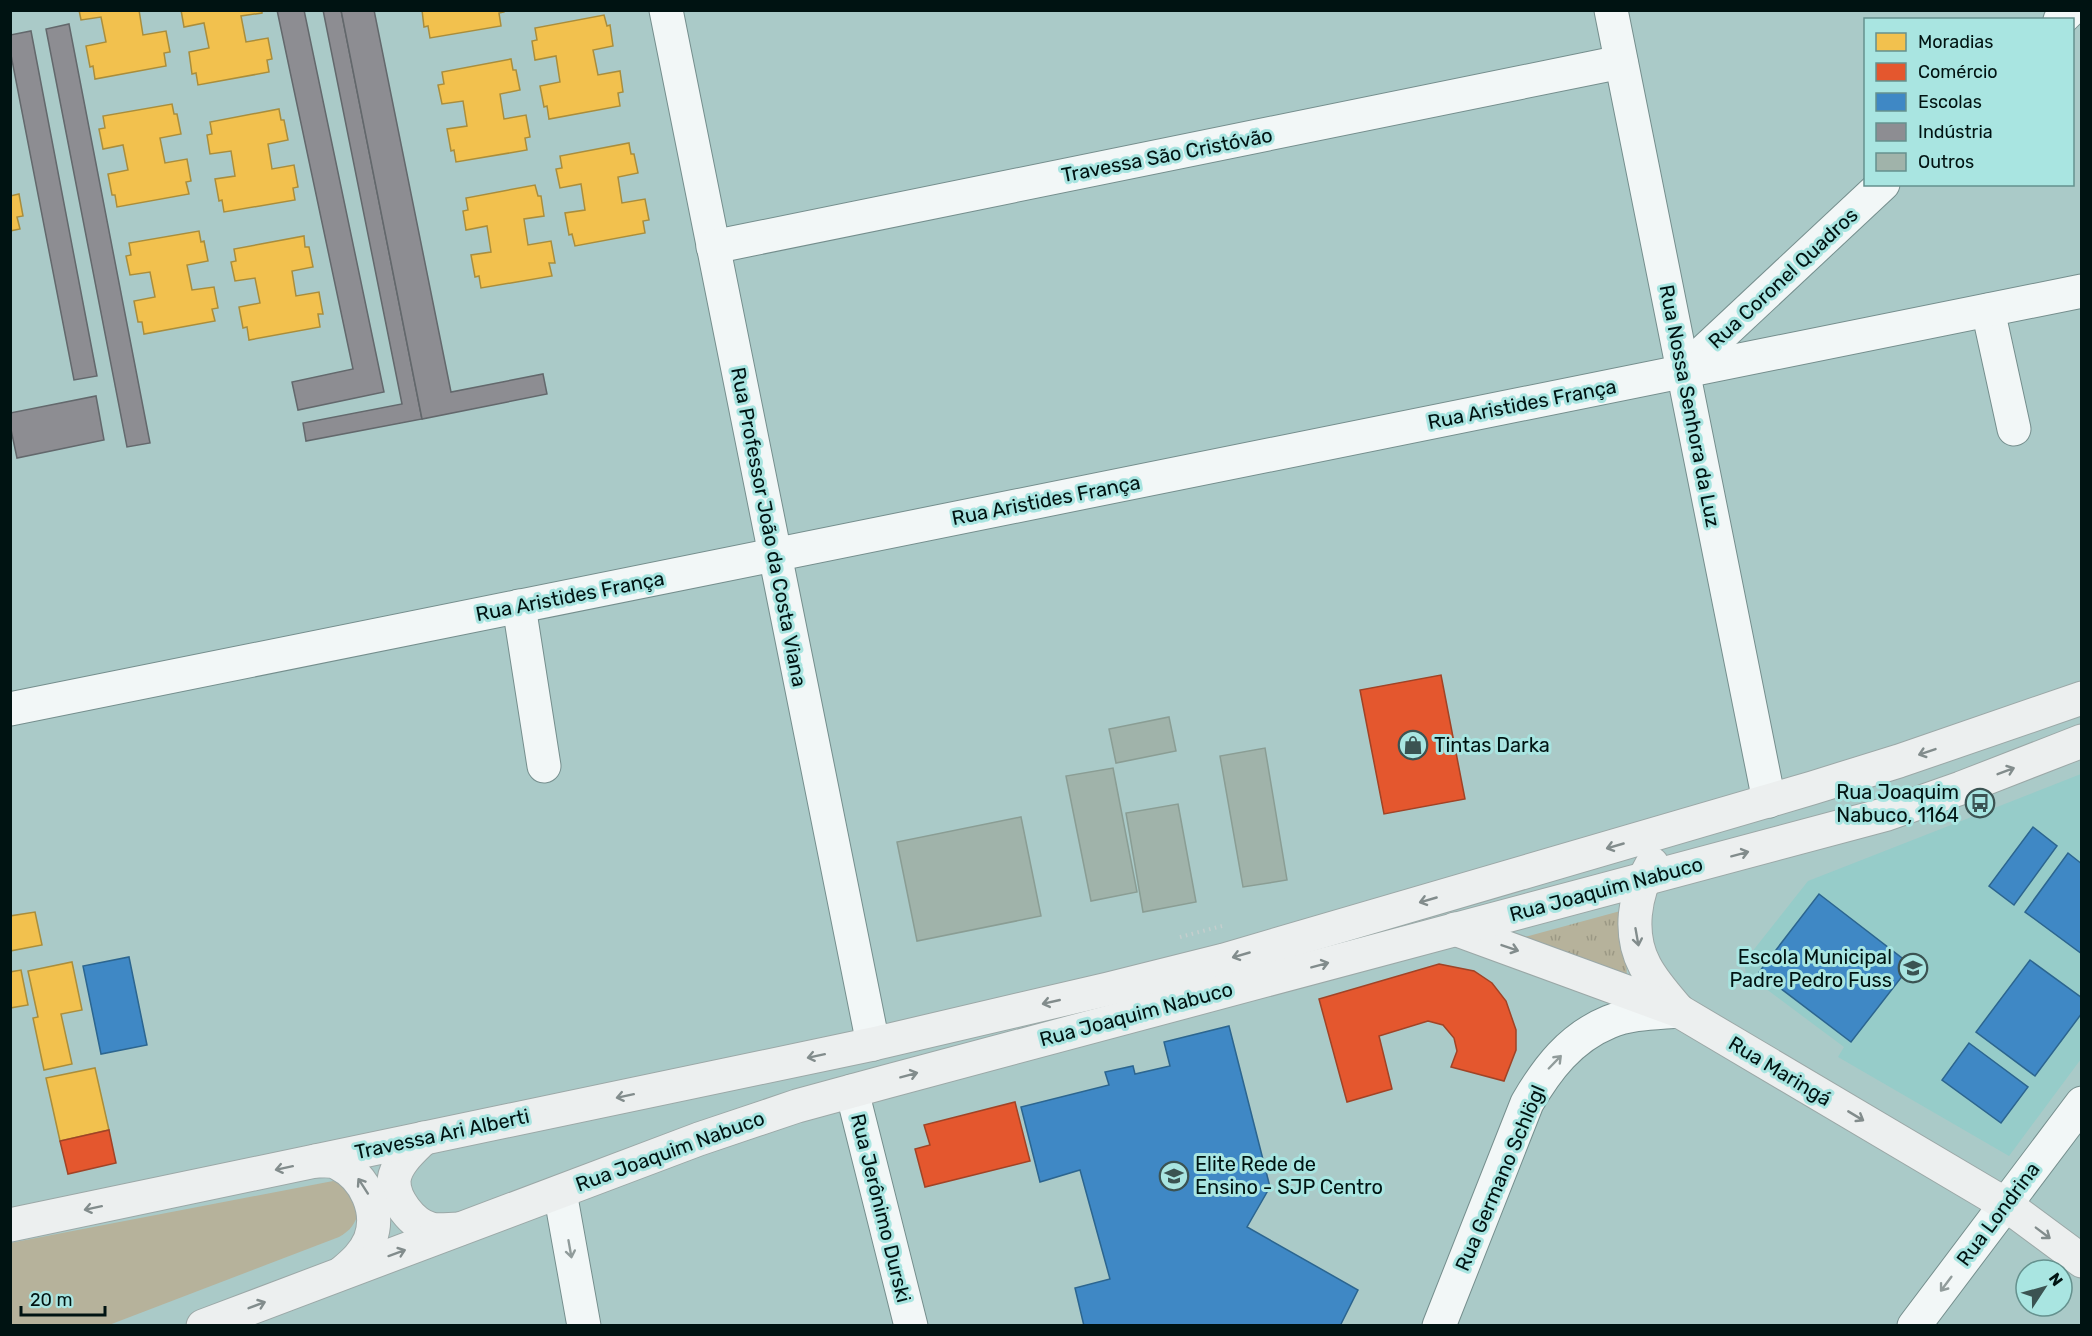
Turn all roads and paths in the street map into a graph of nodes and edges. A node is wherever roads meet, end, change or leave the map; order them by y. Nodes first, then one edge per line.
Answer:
1 (666, 10) edge
2 (1611, 10) edge
3 (1621, 62) junction
4 (1881, 186) edge
5 (713, 247) junction
6 (2082, 291) edge
7 (1988, 310) junction
8 (1683, 371) junction
9 (2014, 429) dead end
10 (775, 555) junction
11 (519, 606) junction
12 (2082, 698) edge
13 (10, 709) edge
14 (2082, 741) edge
15 (544, 766) dead end
16 (1769, 801) junction
17 (1691, 824) junction
18 (1643, 880) junction
19 (1455, 929) junction
20 (1679, 1011) junction
21 (873, 1044) junction
22 (852, 1091) junction
23 (2082, 1102) edge
24 (424, 1138) junction
25 (316, 1161) junction
26 (560, 1192) junction
27 (2005, 1204) junction
28 (10, 1225) edge
29 (459, 1229) junction
30 (2082, 1261) edge
31 (342, 1273) junction
32 (202, 1326) edge
33 (584, 1326) edge
34 (911, 1326) edge
35 (1439, 1326) edge
36 (1914, 1326) edge

1 - 5 street, Rua Professor João da Costa Viana
2 - 3 street, Rua Nossa Senhora da Luz
3 - 5 street, Travessa São Cristóvão
3 - 8 street, Rua Nossa Senhora da Luz
4 - 8 street, Rua Coronel Quadros
5 - 10 street, Rua Professor João da Costa Viana
6 - 7 street, Rua Aristides França
7 - 8 street, Rua Aristides França
7 - 9 street
8 - 10 street, Rua Aristides França
8 - 16 street, Rua Nossa Senhora da Luz
10 - 11 street, Rua Aristides França
10 - 21 street, Rua Professor João da Costa Viana
11 - 13 street, Rua Aristides França
11 - 15 street
12 -> 16 main road, Rua Joaquim Nabuco
18 -> 14 main road, Rua Joaquim Nabuco
16 - 17 main road, Rua Joaquim Nabuco
17 - 18 main road
17 -> 21 main road, Rua Joaquim Nabuco
18 - 19 main road, Rua Joaquim Nabuco
18 -> 20 main road
19 -> 20 main road, Rua Maringá
22 -> 19 main road, Rua Joaquim Nabuco
20 -> 27 main road, Rua Maringá
35 -> 20 street, Rua Germano Schlögl
21 -> 24 main road, Travessa Ari Alberti
22 - 26 main road, Rua Joaquim Nabuco
22 - 34 street, Rua Jerônimo Durski
23 - 27 street, Rua Londrina
24 - 25 main road, Travessa Ari Alberti
24 - 29 main road
25 -> 28 main road, Travessa Ari Alberti
31 -> 25 main road
26 - 29 main road, Rua Joaquim Nabuco
26 -> 33 street
27 -> 30 main road, Rua Maringá
27 -> 36 street, Rua Londrina
31 -> 29 main road, Rua Joaquim Nabuco
32 -> 31 main road, Rua Joaquim Nabuco

